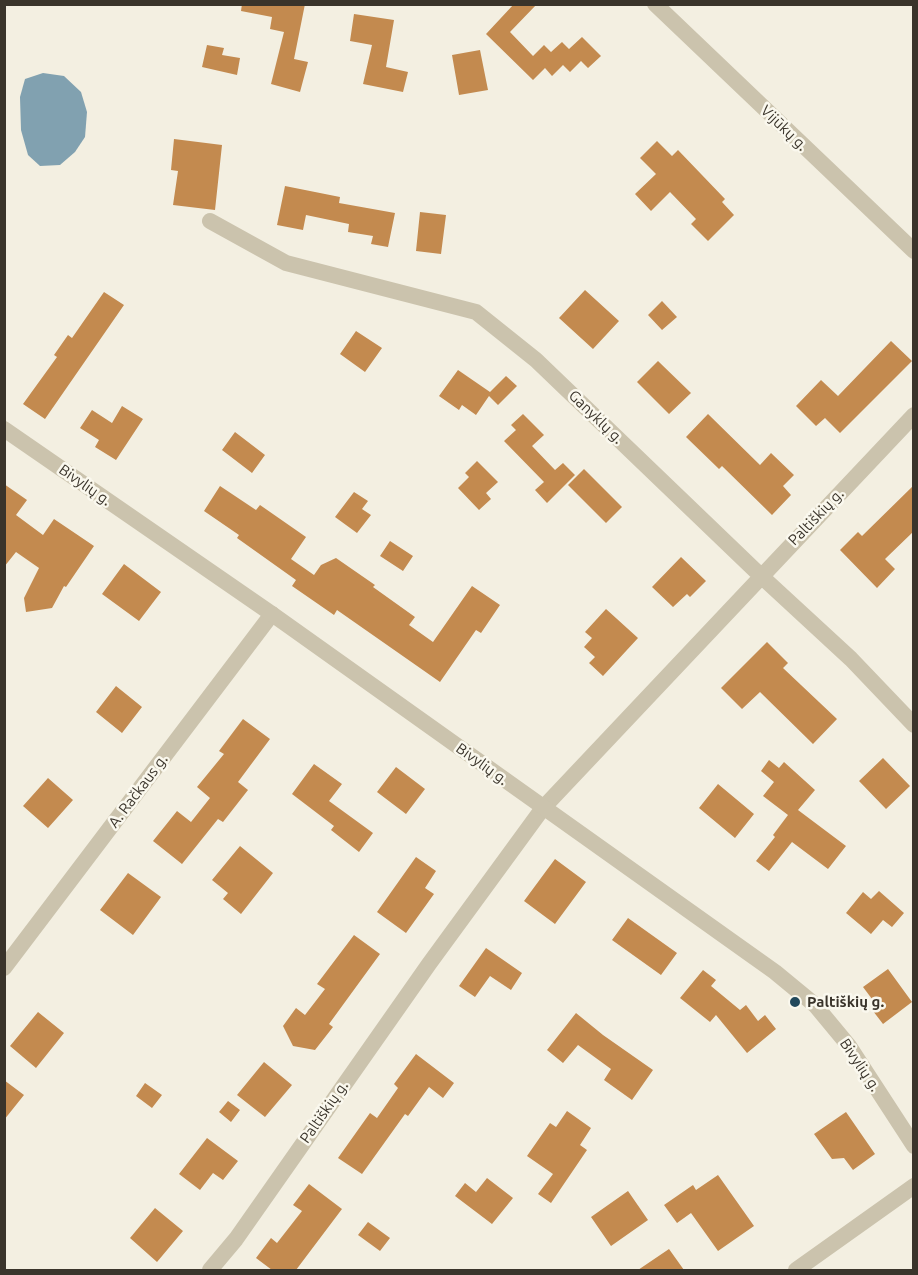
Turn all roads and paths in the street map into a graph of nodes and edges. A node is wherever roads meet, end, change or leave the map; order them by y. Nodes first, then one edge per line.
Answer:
1 (655, 4) edge
2 (210, 221) dead end
3 (914, 251) edge
4 (914, 415) edge
5 (4, 429) edge
6 (761, 576) junction
7 (272, 614) junction
8 (914, 725) edge
9 (543, 808) junction
10 (5, 964) edge
11 (914, 1146) edge
12 (914, 1186) edge
13 (210, 1270) edge
14 (796, 1270) edge

1 - 3 street, Vijūkų g.
2 - 6 street, Ganyklų g.
4 - 6 street, Paltiškių g.
5 - 7 street, Bivylių g.
6 - 8 street, Ganyklų g.
6 - 9 street, Paltiškių g.
7 - 9 street, Bivylių g.
7 - 10 street, A. Račkaus g.
9 - 11 street, Bivylių g.
9 - 13 street, Paltiškių g.
12 - 14 street

